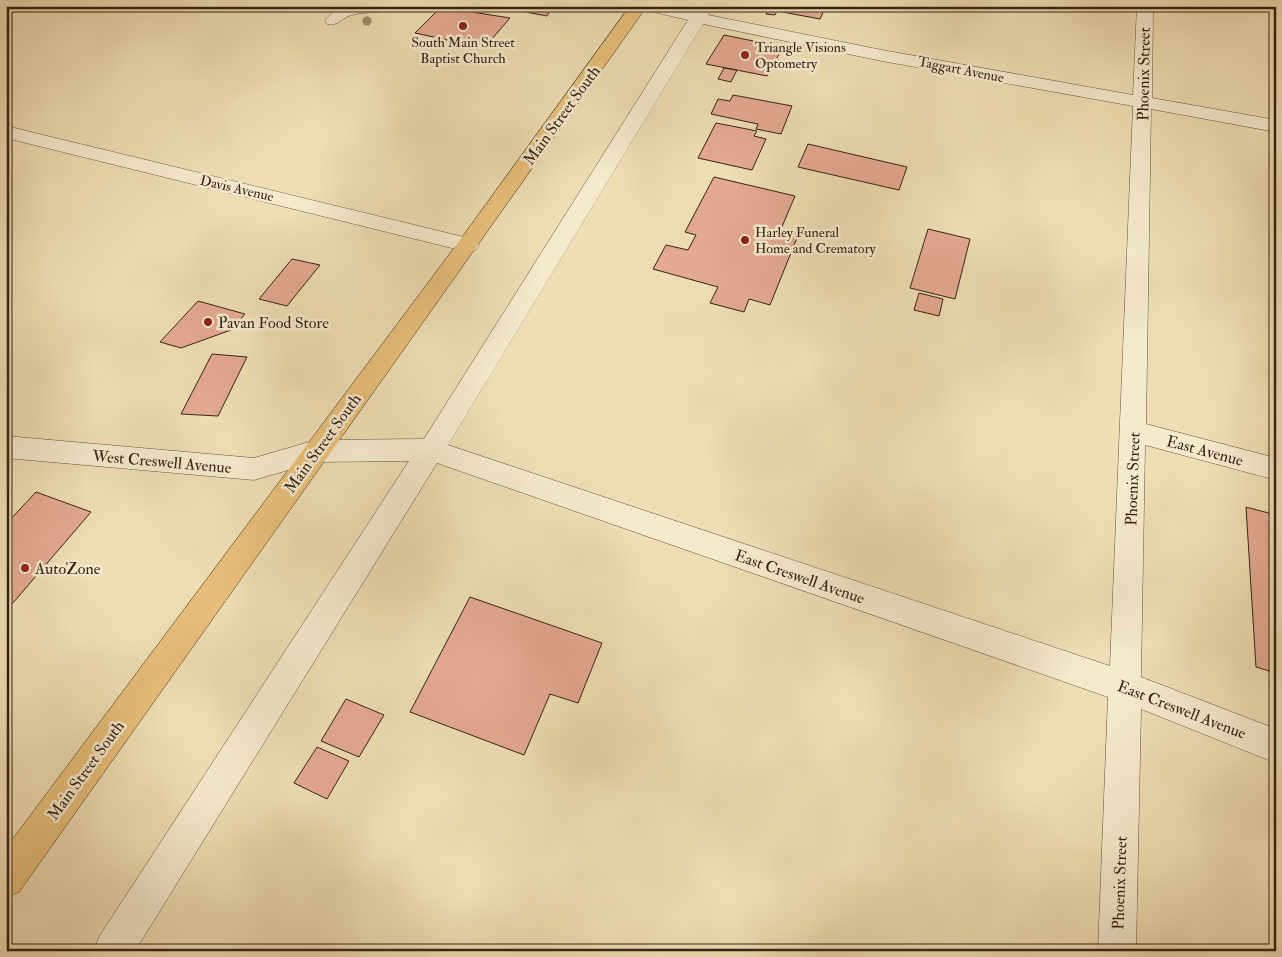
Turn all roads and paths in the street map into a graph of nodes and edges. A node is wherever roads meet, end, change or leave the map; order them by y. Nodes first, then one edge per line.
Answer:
1 (11, 6) edge
2 (385, 6) edge
3 (639, 6) edge
4 (647, 6) edge
5 (1145, 6) edge
6 (6, 10) edge
7 (701, 12) edge
8 (332, 15) edge
9 (1143, 102) junction
10 (1276, 126) edge
11 (6, 132) edge
12 (468, 245) junction
13 (1133, 431) junction
14 (6, 447) edge
15 (431, 450) junction
16 (316, 451) junction
17 (1276, 468) edge
18 (1125, 687) junction
19 (1276, 746) edge
20 (6, 879) edge
21 (113, 951) edge
22 (1117, 951) edge

1 - 6 street
2 - 8 street
3 - 12 main road, Main Street South
4 - 7 street, Taggart Avenue
5 - 9 street, Phoenix Street
7 - 9 street, Taggart Avenue
7 - 15 street
9 - 10 street, Taggart Avenue
9 - 13 street, Phoenix Street
11 - 12 street, Davis Avenue
12 - 16 main road, Main Street South
13 - 17 street, East Avenue
13 - 18 street, Phoenix Street
14 - 16 street, West Creswell Avenue
15 - 16 street, East Creswell Avenue
15 - 18 street, East Creswell Avenue
15 - 21 street
16 - 20 main road, Main Street South
18 - 19 street, East Creswell Avenue
18 - 22 street, Phoenix Street

